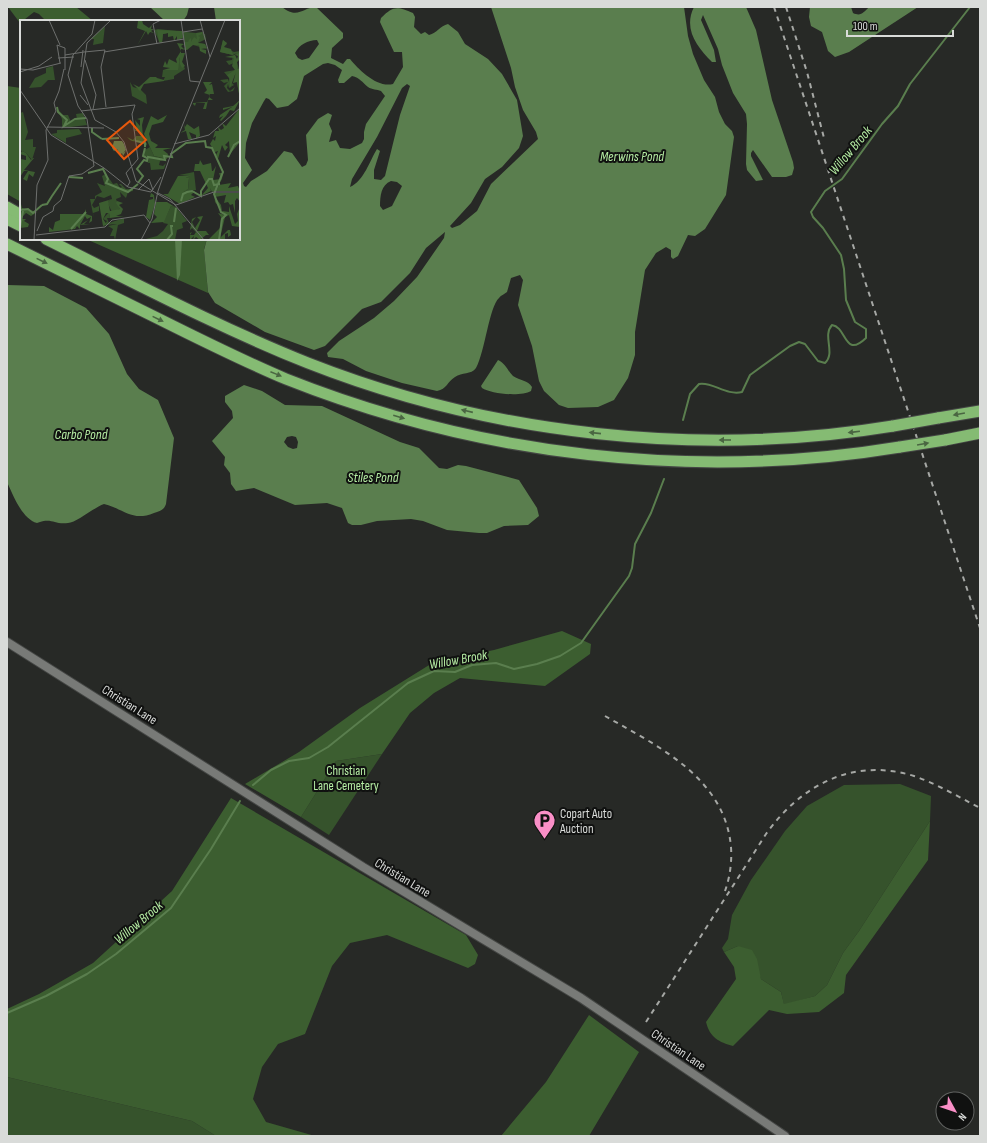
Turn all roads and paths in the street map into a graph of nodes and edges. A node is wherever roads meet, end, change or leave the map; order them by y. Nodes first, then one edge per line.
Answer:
1 (7, 207) edge
2 (20, 214) edge
3 (7, 219) edge
4 (20, 226) edge
5 (48, 240) edge
6 (65, 240) edge
7 (7, 244) edge
8 (102, 266) junction
9 (980, 411) edge
10 (980, 433) edge
11 (7, 642) edge
12 (785, 1136) edge

1 - 2 highway
3 - 4 highway
5 - 8 highway
6 - 8 highway
7 -> 10 highway, bridge
9 -> 8 highway, bridge
11 - 12 main road, Christian Lane

